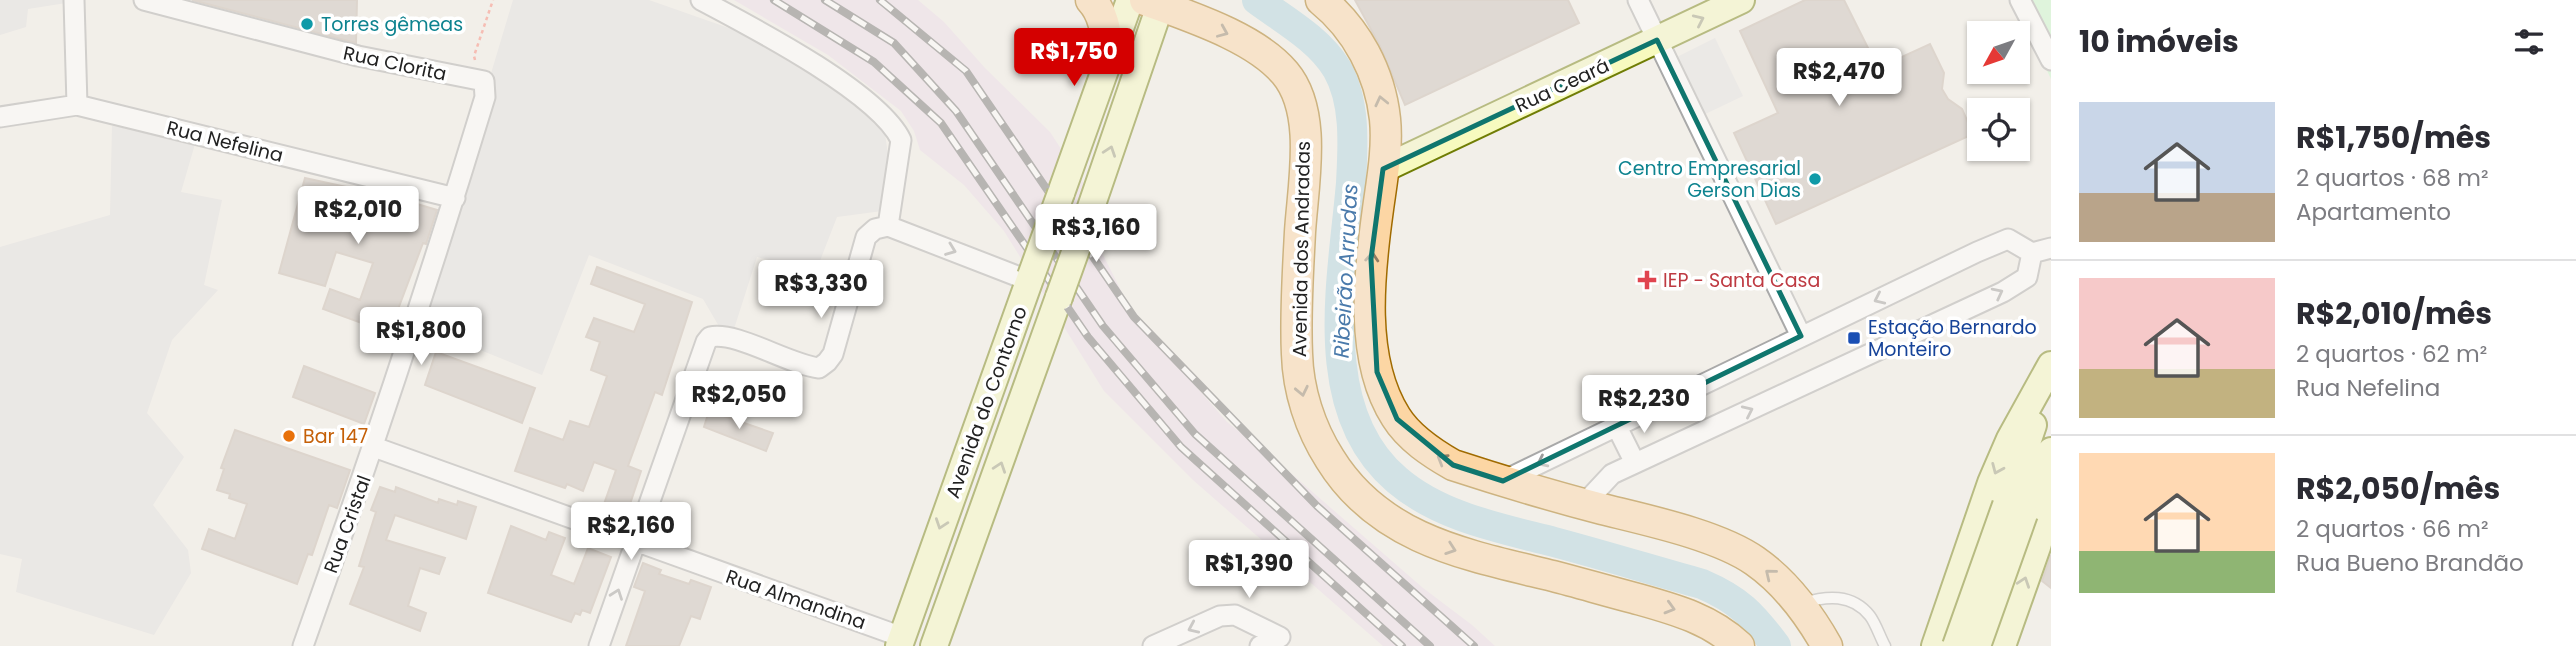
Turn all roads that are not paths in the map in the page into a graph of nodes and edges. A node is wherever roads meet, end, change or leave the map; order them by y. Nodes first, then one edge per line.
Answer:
1 (74, 0) edge
2 (144, 0) edge
3 (701, 0) edge
4 (1091, 0) edge
5 (1130, 0) edge
6 (1321, 0) edge
7 (1638, 0) edge
8 (1741, 0) edge
9 (2020, 0) edge
10 (1155, 2) edge
11 (1657, 40) junction
12 (1110, 59) junction
13 (2051, 60) edge
14 (481, 73) joint
15 (76, 105) junction
16 (0, 117) edge
17 (1383, 169) junction
18 (455, 198) junction
19 (888, 226) junction
20 (2042, 250) edge
21 (1031, 278) junction
22 (1801, 336) junction
23 (2051, 365) edge
24 (2051, 370) edge
25 (1616, 425) junction
26 (374, 447) junction
27 (2051, 451) edge
28 (1635, 463) junction
29 (1503, 481) junction
30 (2051, 496) edge
31 (1584, 504) junction
32 (2015, 510) junction
33 (635, 543) junction
34 (1799, 605) junction
35 (1946, 612) junction
36 (2004, 639) edge
37 (900, 641) edge
38 (1286, 641) edge
39 (303, 646) edge
40 (598, 646) edge
41 (934, 646) edge
42 (1153, 646) edge
43 (1260, 646) edge
44 (1739, 646) edge
45 (1827, 646) edge
46 (1885, 646) edge
47 (1935, 646) edge
48 (1956, 646) edge
49 (1978, 646) edge

1 - 15 street
2 - 14 street, Rua Clorita
3 - 19 street
4 - 12 main road
5 - 12 street, Avenida do Contorno
17 -> 6 main road
7 - 11 street
11 -> 8 street, Rua Ceará
9 - 13 street
41 -> 10 street, Avenida do Contorno, bridge
10 -> 44 main road, Avenida dos Andradas
11 - 17 street, Rua Ceará
11 - 22 street
12 - 21 street, Avenida do Contorno, bridge
14 - 18 street, Rua Cristal
15 - 16 street
15 - 18 street, Rua Nefelina
29 -> 17 main road
18 - 26 street, Rua Cristal
19 -> 21 street
19 - 33 street
20 -> 22 street
28 -> 20 street
21 -> 37 street, Avenida do Contorno
22 - 25 street
23 -> 35 street
24 - 32 street
25 - 28 street
25 -> 29 street
26 - 33 street, Rua Almandina
26 - 39 street, Rua Cristal
27 - 32 street
28 - 31 street
29 - 31 main road
36 -> 30 street
34 -> 31 main road
32 - 48 street, bridge
32 - 49 street, bridge
33 - 37 street, Rua Almandina
40 -> 33 street
34 - 45 main road
34 - 46 lane
35 - 36 street
35 - 47 street
38 -> 42 street
38 - 43 street

